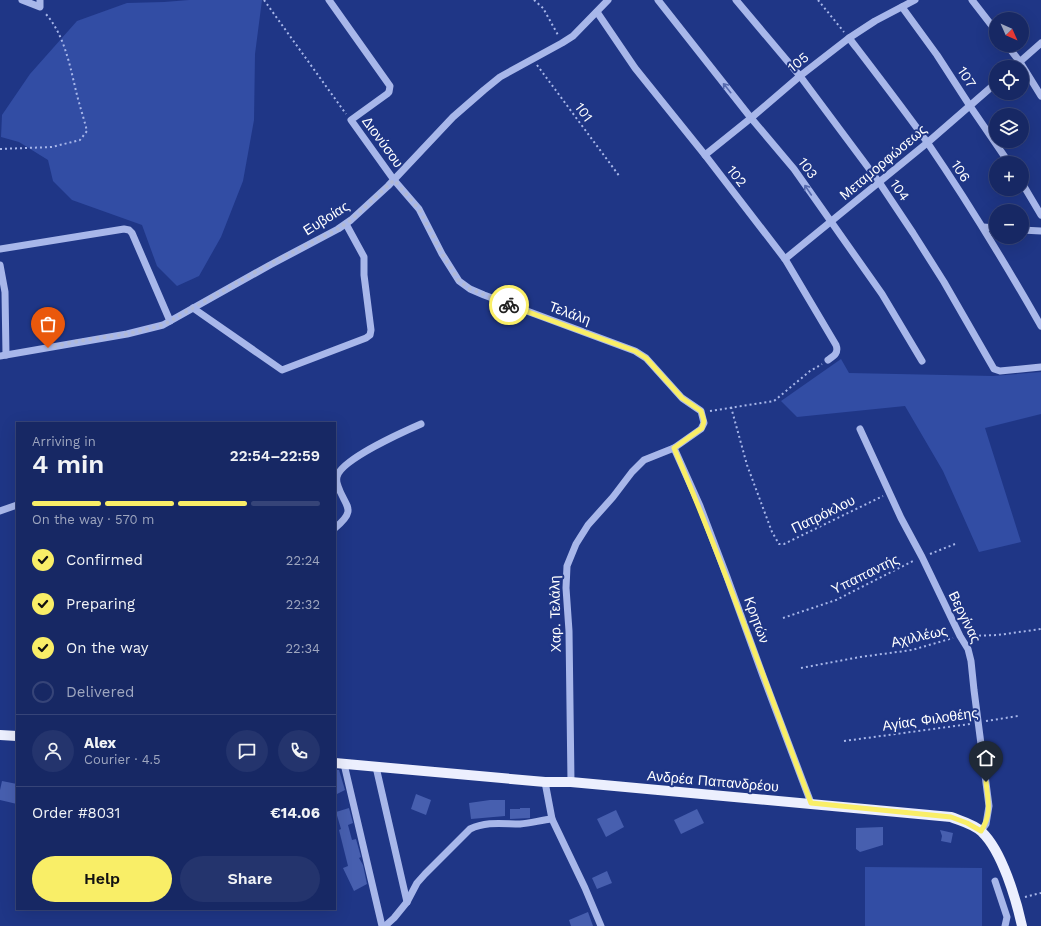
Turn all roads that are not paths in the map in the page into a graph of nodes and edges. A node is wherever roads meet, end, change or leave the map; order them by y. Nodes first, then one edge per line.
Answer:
1 (22, 0) edge
2 (329, 0) edge
3 (608, 0) edge
4 (658, 0) edge
5 (736, 0) edge
6 (915, 0) edge
7 (972, 0) edge
8 (40, 4) edge
9 (902, 7) junction
10 (597, 12) junction
11 (989, 22) edge
12 (849, 38) junction
13 (1041, 43) edge
14 (1012, 52) edge
15 (1018, 60) edge
16 (1022, 60) edge
17 (800, 76) junction
18 (1029, 77) edge
19 (989, 89) edge
20 (1041, 96) edge
21 (970, 106) junction
22 (751, 118) junction
23 (927, 143) junction
24 (705, 156) junction
25 (1004, 156) edge
26 (394, 180) junction
27 (879, 182) junction
28 (1029, 194) edge
29 (1041, 215) edge
30 (830, 222) junction
31 (346, 224) junction
32 (983, 227) junction
33 (989, 227) edge
34 (1029, 230) edge
35 (1041, 231) edge
36 (0, 249) edge
37 (785, 259) junction
38 (0, 265) edge
39 (193, 308) junction
40 (170, 321) junction
41 (1041, 326) edge
42 (3, 355) edge
43 (828, 360) road end
44 (922, 361) dead end
45 (1041, 367) edge
46 (701, 411) joint
47 (421, 424) dead end
48 (860, 429) dead end
49 (674, 448) junction
50 (336, 481) edge
51 (336, 481) edge
52 (16, 505) edge
53 (0, 511) edge
54 (336, 527) edge
55 (0, 735) edge
56 (16, 736) edge
57 (340, 763) edge
58 (376, 767) junction
59 (545, 782) junction
60 (571, 782) junction
61 (811, 803) junction
62 (552, 819) junction
63 (981, 831) junction
64 (995, 882) dead end
65 (407, 902) junction
66 (382, 926) edge
67 (385, 926) edge
68 (601, 926) edge
69 (1005, 926) edge
70 (1022, 926) edge

1 - 8 street
2 - 26 street, Διονύσου
3 - 10 street, Ευβοίας
22 -> 4 street, 103
5 - 17 street, 104
6 - 9 street, 105
7 - 11 street
9 - 12 street, 105
9 - 21 street, 107
10 - 24 street, 102
10 - 26 street, Ευβοίας
12 - 17 street, 105
12 - 23 street, 106
13 - 16 street
14 - 15 street
17 - 22 street, 105
17 - 27 street, 104
18 - 20 street
19 - 21 street, Μεταμορφώσεως
21 - 23 street, Μεταμορφώσεως
21 - 25 street, 107
22 - 24 street, 105
30 -> 22 street, 103
23 - 27 street, Μεταμορφώσεως
23 - 32 street, 106
24 - 37 street, 102
26 - 31 street, Ευβοίας
26 - 46 street, Τελάλη
27 - 30 street, Μεταμορφώσεως
27 - 45 street, 104
28 - 29 street
30 - 37 street, Μεταμορφώσεως
30 - 44 street, 103
31 - 39 street, Ευβοίας
31 - 39 street
32 - 33 street
32 - 41 street, 106
34 - 35 street
36 - 40 street
37 - 43 street, 102
38 - 42 street
39 - 40 street, Ευβοίας
40 - 42 street, Ευβοίας
46 - 49 street, Χαρ. Τελάλη
47 - 50 street
48 - 63 street, Βεργίνας
49 - 60 street, Χαρ. Τελάλη
49 - 61 street, Κρητών
51 - 54 street
52 - 53 street
55 - 56 main road
57 - 58 main road, Ανδρέα Παπανδρέου
57 - 66 street
58 - 59 main road, Ανδρέα Παπανδρέου
58 - 65 street
59 - 60 main road, Ανδρέα Παπανδρέου
59 - 62 street
60 - 61 main road, Ανδρέα Παπανδρέου
61 - 63 main road, Ανδρέα Παπανδρέου
62 - 65 street
62 - 68 street
63 - 70 main road, Ανδρέα Παπανδρέου
64 - 69 street
65 - 67 street

